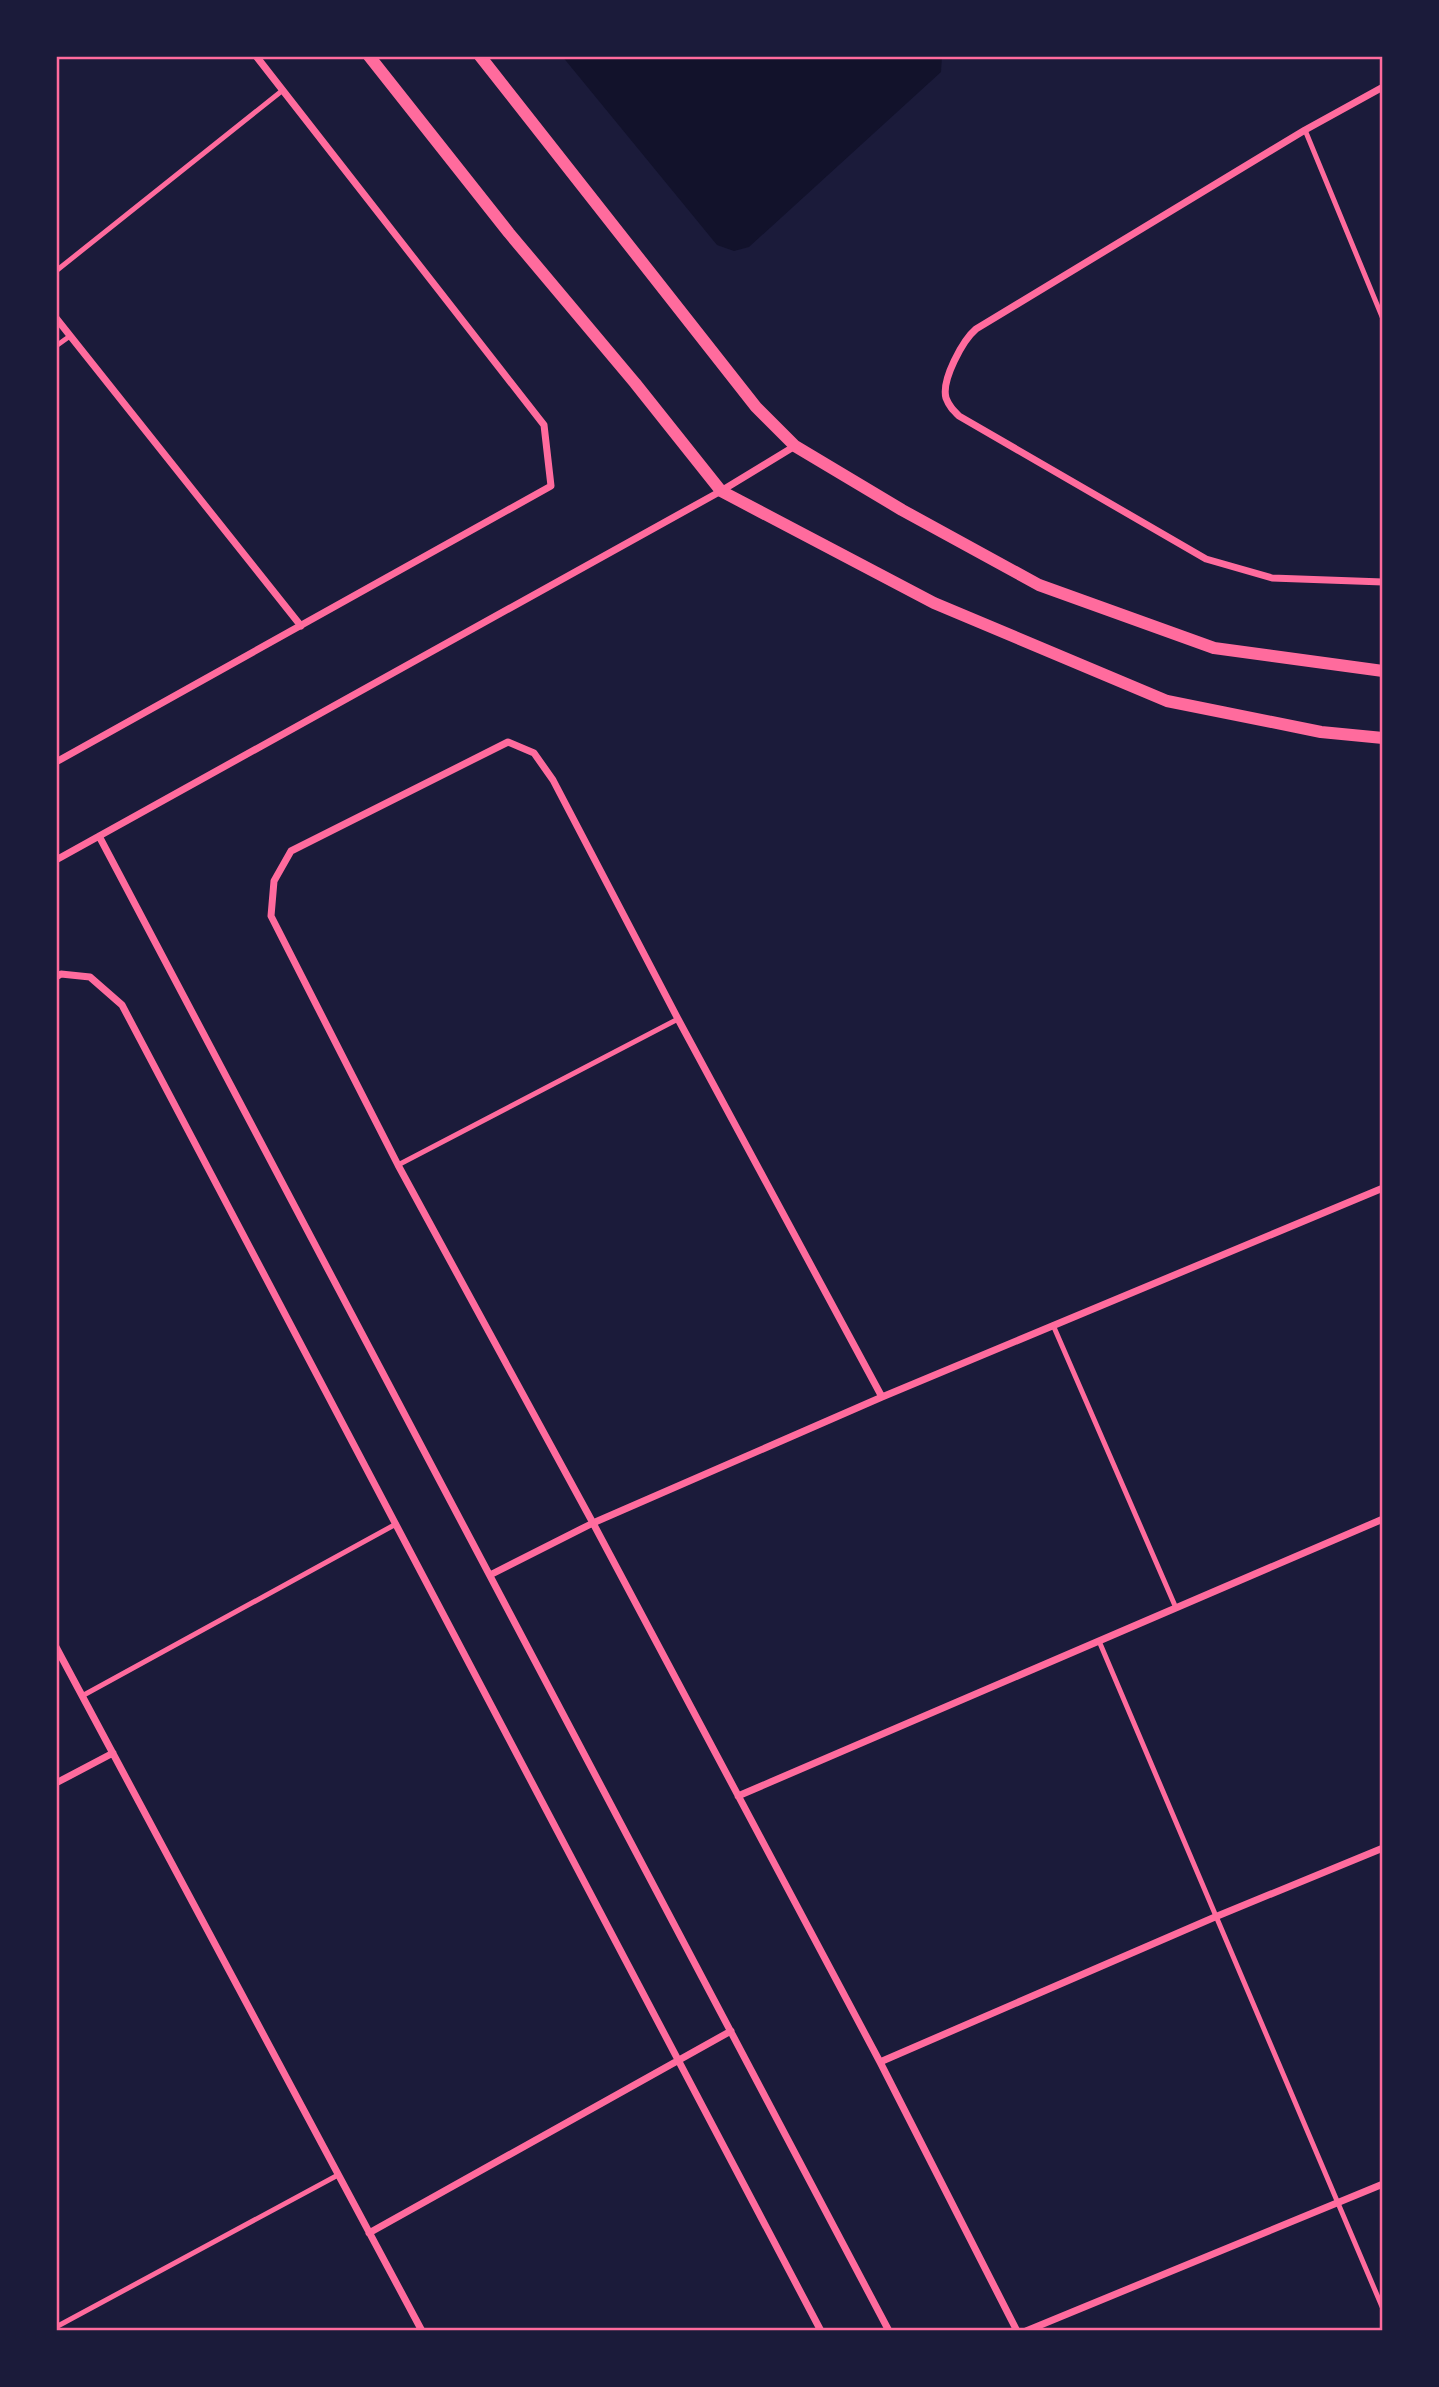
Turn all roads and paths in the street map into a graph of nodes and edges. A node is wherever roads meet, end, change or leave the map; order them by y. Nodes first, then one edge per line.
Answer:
1 (256, 56) edge
2 (369, 56) edge
3 (480, 56) edge
4 (1383, 88) edge
5 (283, 90) junction
6 (1305, 130) junction
7 (56, 271) edge
8 (56, 318) edge
9 (1383, 319) edge
10 (70, 336) junction
11 (56, 346) edge
12 (795, 446) junction
13 (721, 491) junction
14 (1383, 582) edge
15 (301, 626) junction
16 (1383, 671) edge
17 (1383, 738) edge
18 (56, 762) edge
19 (99, 836) junction
20 (56, 860) edge
21 (59, 975) edge
22 (678, 1019) junction
23 (398, 1165) junction
24 (1383, 1188) edge
25 (1053, 1325) junction
26 (882, 1396) junction
27 (1383, 1519) edge
28 (593, 1523) junction
29 (396, 1524) junction
30 (490, 1575) junction
31 (1176, 1608) junction
32 (1099, 1641) junction
33 (56, 1647) edge
34 (82, 1696) junction
35 (113, 1753) junction
36 (56, 1783) edge
37 (738, 1796) junction
38 (1383, 1848) edge
39 (1215, 1917) junction
40 (731, 2031) junction
41 (679, 2061) junction
42 (880, 2062) junction
43 (338, 2175) junction
44 (1383, 2184) edge
45 (1337, 2203) junction
46 (369, 2232) junction
47 (1383, 2309) edge
48 (56, 2327) edge
49 (422, 2331) edge
50 (821, 2331) edge
51 (889, 2331) edge
52 (1017, 2331) edge
53 (1026, 2331) edge

1 - 5 street
2 - 13 street
3 - 12 street
4 - 6 street
5 - 7 lane
5 - 15 street
6 - 9 lane
6 - 14 street
8 - 10 street
10 - 11 lane
10 - 15 street
12 - 13 street
12 - 16 street
13 - 17 street
13 - 19 street
15 - 18 street
19 - 20 street
19 - 30 street
21 - 29 street
22 - 23 lane
22 - 23 street
22 - 26 street
23 - 28 street
24 - 25 street
25 - 26 street
25 - 31 lane
26 - 28 street
27 - 31 street
28 - 30 street
28 - 37 street
29 - 34 lane
29 - 41 street
30 - 40 street
31 - 32 street
32 - 37 street
32 - 39 lane
33 - 34 street
34 - 35 street
35 - 36 street
35 - 43 street
37 - 42 street
38 - 39 street
39 - 42 street
39 - 45 lane
40 - 41 street
40 - 51 street
41 - 46 street
41 - 50 street
42 - 52 street
43 - 46 street
43 - 48 lane
44 - 45 street
45 - 47 lane
45 - 53 street
46 - 49 street

